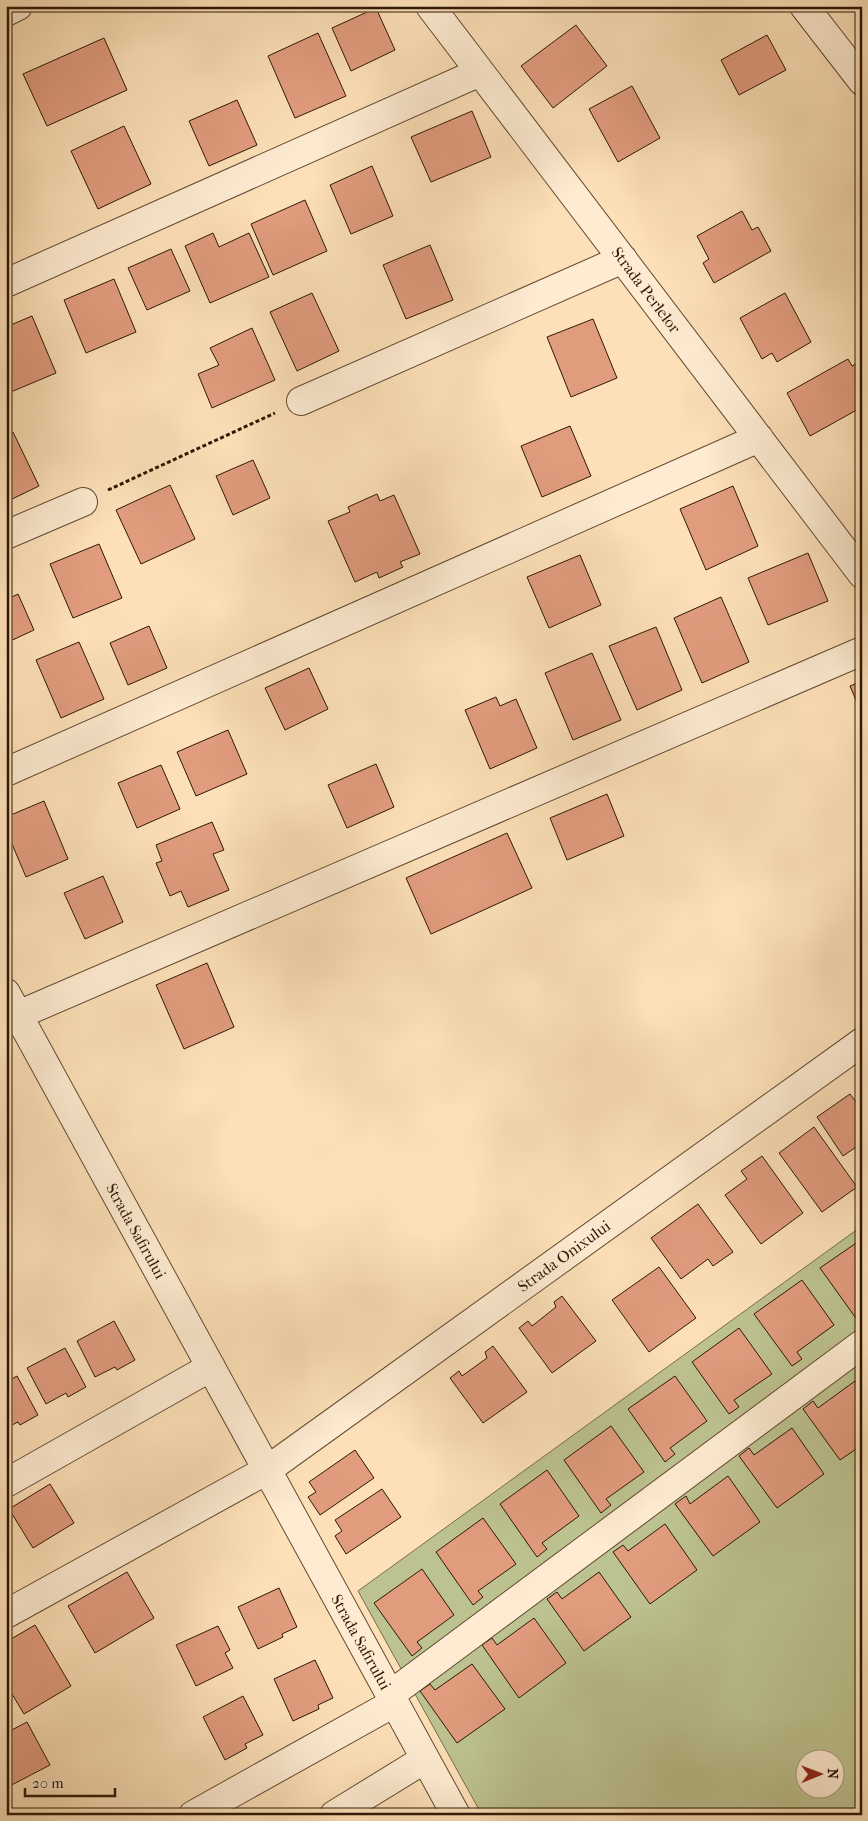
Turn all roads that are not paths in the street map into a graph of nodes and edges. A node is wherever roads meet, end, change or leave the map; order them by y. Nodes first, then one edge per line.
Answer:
1 (18, 6) edge
2 (430, 6) edge
3 (804, 6) edge
4 (6, 12) edge
5 (480, 72) junction
6 (862, 81) edge
7 (623, 259) junction
8 (6, 283) edge
9 (301, 400) road end
10 (758, 438) junction
11 (82, 502) road end
12 (6, 535) edge
13 (862, 574) edge
14 (862, 651) edge
15 (6, 772) edge
16 (12, 1004) edge
17 (862, 1042) edge
18 (862, 1344) edge
19 (211, 1367) junction
20 (267, 1470) junction
21 (6, 1483) edge
22 (6, 1614) edge
23 (392, 1699) junction
24 (425, 1759) junction
25 (193, 1815) edge
26 (334, 1815) edge
27 (456, 1815) edge

1 - 4 street
2 - 5 street, Strada Perlelor
3 - 6 street
5 - 7 street, Strada Perlelor
5 - 8 street
7 - 9 street
7 - 10 street, Strada Perlelor
10 - 13 street, Strada Perlelor
10 - 15 street
11 - 12 street
14 - 16 street
16 - 19 street, Strada Safirului
17 - 20 street, Strada Onixului
18 - 23 street
19 - 20 street, Strada Safirului
19 - 21 street
20 - 22 street
20 - 23 street, Strada Safirului
23 - 24 street, Strada Safirului
23 - 25 street
24 - 26 street
24 - 27 street, Strada Safirului

